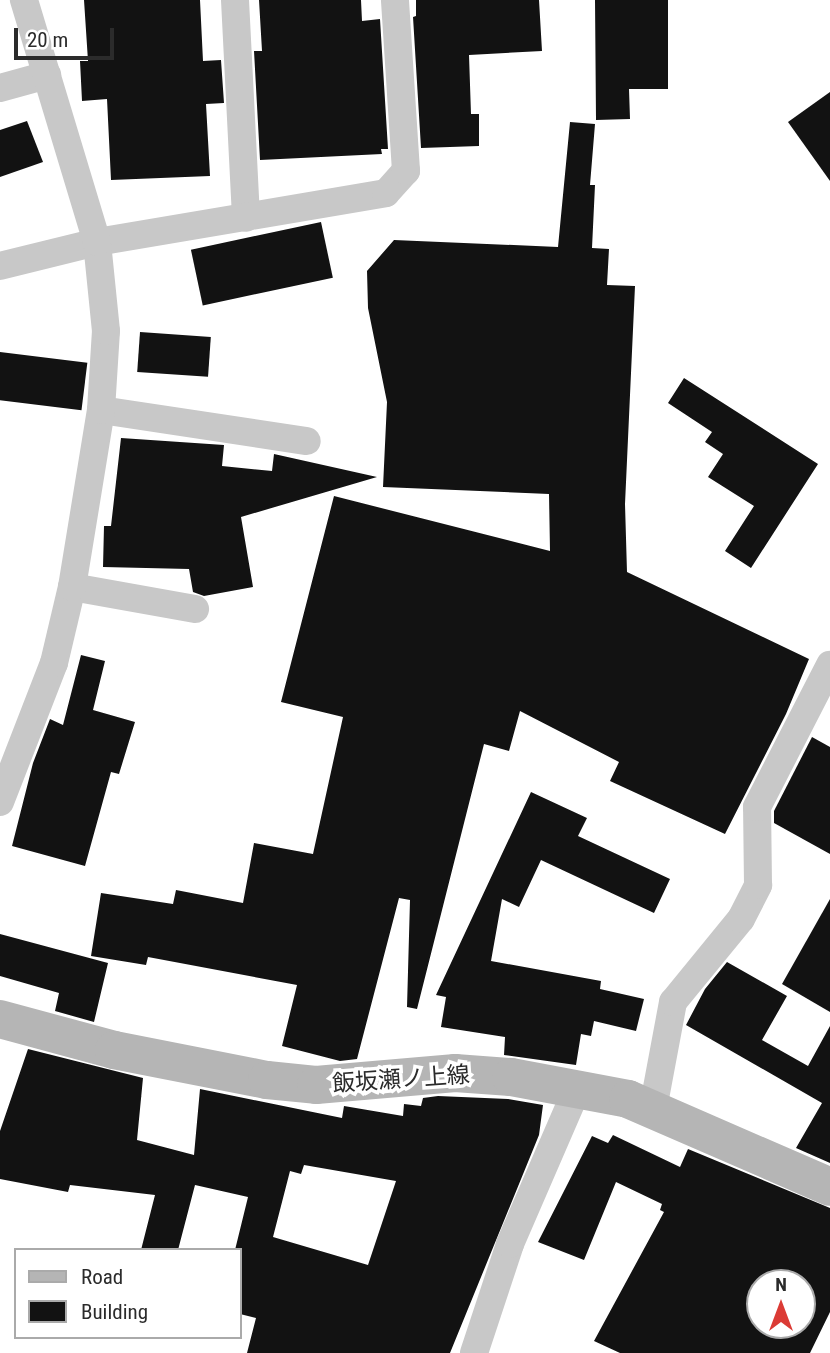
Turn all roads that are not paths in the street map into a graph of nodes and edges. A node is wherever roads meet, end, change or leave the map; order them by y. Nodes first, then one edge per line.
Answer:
1 (24, 0) edge
2 (235, 0) edge
3 (395, 0) edge
4 (47, 75) junction
5 (0, 88) edge
6 (246, 218) junction
7 (96, 242) junction
8 (0, 266) edge
9 (101, 410) junction
10 (307, 441) dead end
11 (72, 587) junction
12 (195, 608) dead end
13 (830, 665) edge
14 (0, 802) edge
15 (0, 1019) edge
16 (577, 1089) junction
17 (653, 1109) junction
18 (830, 1187) edge
19 (474, 1353) edge

1 - 4 street
2 - 6 street
3 - 6 street
4 - 5 street
4 - 7 street
6 - 7 street
7 - 8 street
7 - 9 street
9 - 10 street
9 - 11 street
11 - 12 street
11 - 14 street
13 - 17 street
15 - 16 main road, 飯坂瀬ノ上線
16 - 17 main road, 飯坂瀬ノ上線
16 - 19 street
17 - 18 main road, 飯坂瀬ノ上線

